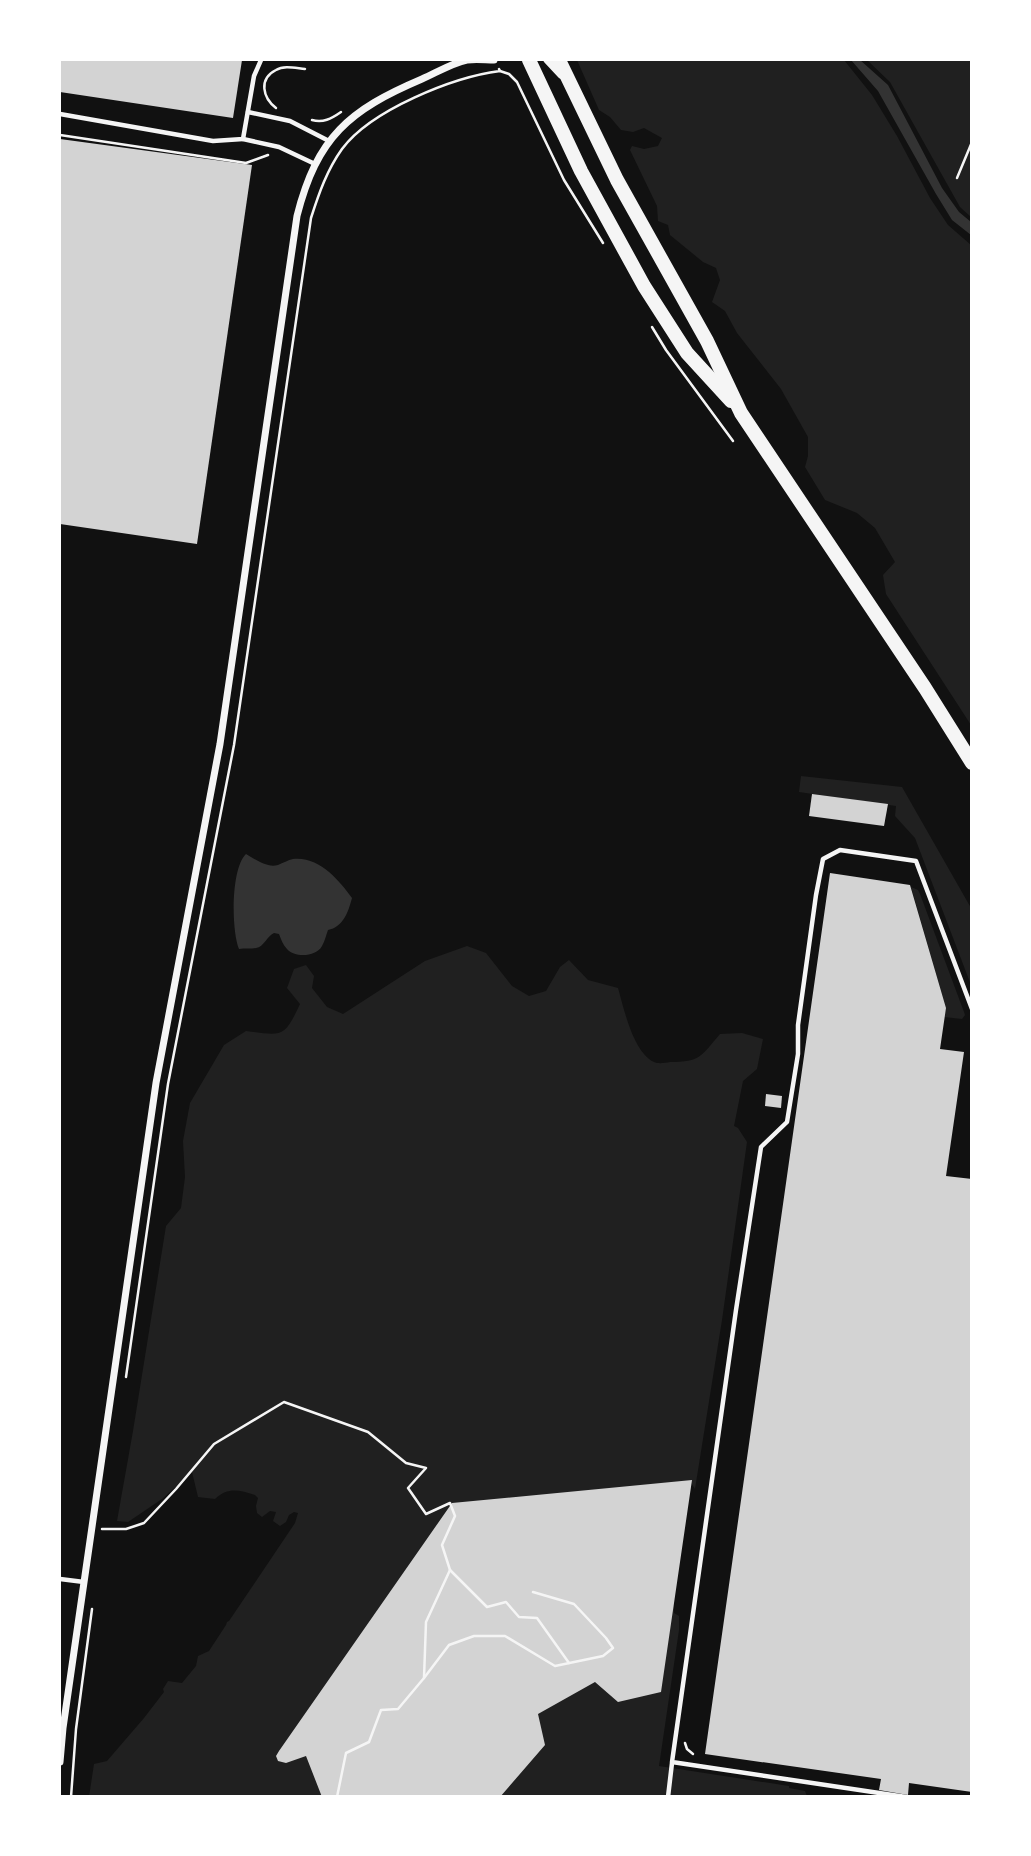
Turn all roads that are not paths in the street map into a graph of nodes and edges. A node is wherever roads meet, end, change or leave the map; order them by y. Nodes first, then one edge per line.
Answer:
1 (261, 60) edge
2 (467, 60) edge
3 (494, 60) edge
4 (529, 60) edge
5 (547, 60) edge
6 (559, 60) edge
7 (451, 63) edge
8 (569, 83) junction
9 (248, 113) junction
10 (60, 114) edge
11 (243, 139) junction
12 (329, 141) junction
13 (315, 164) junction
14 (741, 413) junction
15 (971, 763) edge
16 (971, 1009) edge
17 (60, 1579) edge
18 (84, 1582) junction
19 (60, 1762) edge
20 (672, 1762) junction
21 (668, 1797) edge
22 (906, 1797) edge

1 - 9 lane
2 - 3 street
2 - 7 street
4 - 14 main road
5 - 8 street
6 - 8 main road
7 - 12 street
8 - 14 main road
9 - 11 lane
9 - 12 lane
10 - 11 lane
11 - 13 lane
12 - 13 street
13 - 18 street
14 - 15 main road
16 - 20 lane
17 - 18 lane
18 - 19 street
20 - 21 lane
20 - 22 lane

